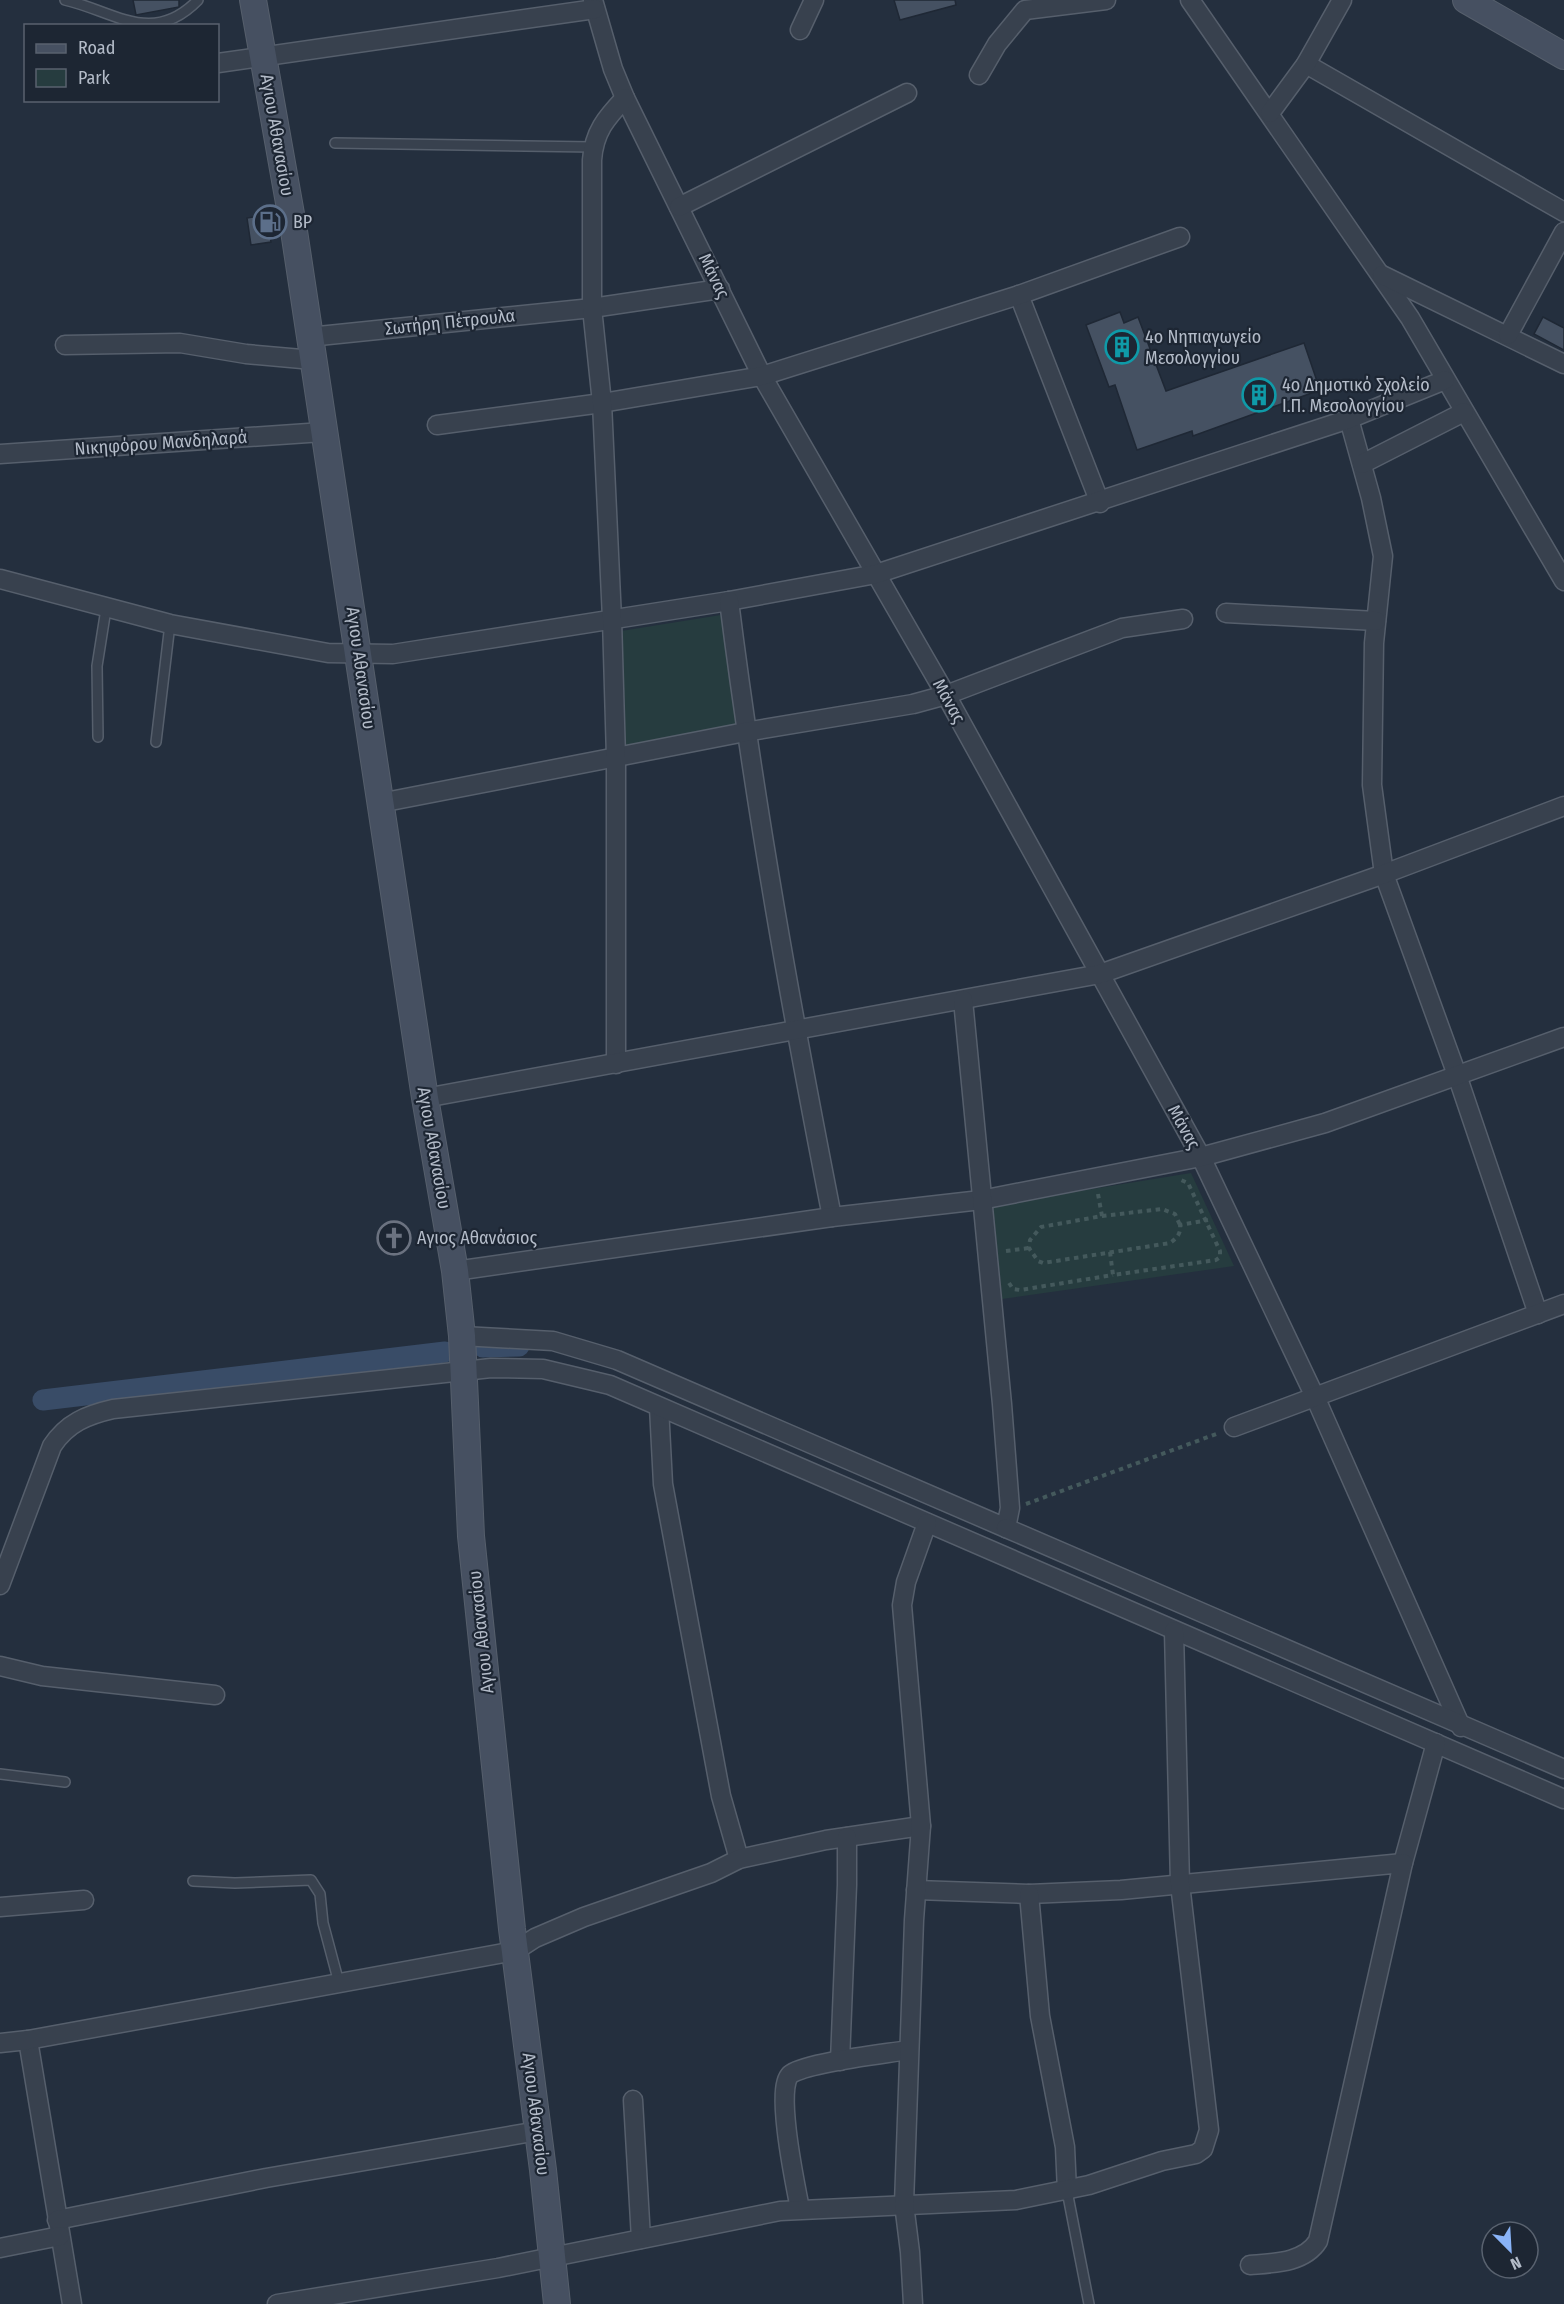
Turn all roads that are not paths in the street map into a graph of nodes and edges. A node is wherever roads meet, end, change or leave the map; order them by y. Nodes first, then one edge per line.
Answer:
1 (65, 0) edge
2 (198, 0) edge
3 (253, 0) edge
4 (814, 0) edge
5 (1106, 0) edge
6 (1190, 0) edge
7 (1342, 0) edge
8 (1466, 0) edge
9 (594, 5) edge
10 (800, 30) dead end
11 (1564, 56) edge
12 (264, 57) junction
13 (219, 63) edge
14 (1306, 64) junction
15 (979, 75) dead end
16 (907, 93) dead end
17 (625, 98) junction
18 (1270, 113) junction
19 (335, 143) dead end
20 (592, 147) junction
21 (679, 207) junction
22 (1564, 212) edge
23 (1564, 232) edge
24 (1180, 237) dead end
25 (1382, 275) junction
26 (720, 288) junction
27 (1019, 295) junction
28 (592, 308) junction
29 (1508, 335) junction
30 (65, 345) dead end
31 (311, 348) junction
32 (1564, 364) edge
33 (762, 376) junction
34 (1445, 380) junction
35 (602, 403) junction
36 (1464, 412) junction
37 (1349, 419) junction
38 (437, 425) dead end
39 (323, 432) junction
40 (0, 454) edge
41 (1362, 464) junction
42 (1100, 503) junction
43 (876, 574) junction
44 (0, 579) edge
45 (1564, 581) edge
46 (729, 602) junction
47 (106, 609) junction
48 (1226, 612) dead end
49 (612, 619) junction
50 (1183, 619) dead end
51 (1376, 621) junction
52 (170, 624) junction
53 (360, 655) junction
54 (946, 695) junction
55 (746, 732) junction
56 (99, 737) dead end
57 (156, 742) dead end
58 (616, 758) junction
59 (380, 803) junction
60 (1564, 806) edge
61 (1384, 874) junction
62 (1100, 974) junction
63 (963, 1000) junction
64 (795, 1030) junction
65 (1564, 1037) edge
66 (616, 1064) junction
67 (1457, 1075) junction
68 (426, 1098) junction
69 (1201, 1157) junction
70 (981, 1200) junction
71 (832, 1217) junction
72 (455, 1271) junction
73 (1564, 1304) edge
74 (1538, 1314) junction
75 (462, 1336) junction
76 (461, 1370) junction
77 (1316, 1399) junction
78 (659, 1407) junction
79 (1234, 1428) road end
80 (927, 1523) junction
81 (1006, 1528) junction
82 (0, 1584) edge
83 (1174, 1631) junction
84 (0, 1666) edge
85 (215, 1695) dead end
86 (1461, 1727) junction
87 (1436, 1743) junction
88 (1564, 1769) edge
89 (0, 1774) edge
90 (65, 1782) dead end
91 (1564, 1799) edge
92 (921, 1826) junction
93 (847, 1837) junction
94 (739, 1860) junction
95 (1403, 1863) junction
96 (193, 1881) dead end
97 (1180, 1884) junction
98 (916, 1890) junction
99 (1029, 1894) junction
100 (84, 1900) dead end
101 (0, 1906) edge
102 (515, 1951) junction
103 (339, 1983) junction
104 (28, 2040) junction
105 (0, 2043) edge
106 (908, 2050) junction
107 (840, 2061) junction
108 (633, 2100) dead end
109 (538, 2132) junction
110 (1066, 2191) junction
111 (904, 2204) junction
112 (800, 2209) junction
113 (58, 2228) junction
114 (640, 2239) junction
115 (0, 2248) edge
116 (551, 2257) junction
117 (1250, 2265) dead end
118 (72, 2304) edge
119 (277, 2304) edge
120 (557, 2304) edge
121 (913, 2304) edge
122 (1089, 2304) edge

1 - 2 lane
3 - 12 main road, Αγιου Αθανασίου
4 - 10 street
5 - 15 street
6 - 18 street
7 - 14 street
8 - 11 main road
9 - 12 street
9 - 17 street, Μάνας
12 - 13 street
12 - 31 main road, Αγιου Αθανασίου
14 - 18 street
14 - 22 street
16 - 21 street
17 - 20 street
17 - 21 street, Μάνας
18 - 25 street
19 - 20 lane
20 - 28 street
21 - 26 street, Μάνας
23 - 29 street
24 - 27 street
25 - 29 street
25 - 34 street
26 - 28 street, Σωτήρη Πέτρουλα
26 - 33 street, Μάνας
27 - 33 street
27 - 42 street
28 - 31 street, Σωτήρη Πέτρουλα
28 - 35 street
29 - 32 street
30 - 31 street, Σωτήρη Πέτρουλα
31 - 39 main road, Αγιου Αθανασίου
33 - 35 street
33 - 43 street, Μάνας
34 - 36 street
34 - 37 street
35 - 38 street
35 - 49 street
36 - 41 street
36 - 45 street
37 - 41 street
37 - 42 street
39 - 40 street, Νικηφόρου Μανδηλαρά
39 - 53 main road, Αγιου Αθανασίου
41 - 51 street
42 - 43 street
43 - 46 street
43 - 54 street, Μάνας
44 - 47 street
46 - 49 street
46 - 55 street
47 - 52 street
47 - 56 lane
48 - 51 street
49 - 53 street
49 - 58 street
50 - 54 street
51 - 61 street
52 - 53 street
52 - 57 lane
53 - 59 main road, Αγιου Αθανασίου
54 - 55 street
54 - 62 street, Μάνας
55 - 58 street
55 - 64 street
58 - 59 street
58 - 66 street
59 - 68 main road, Αγιου Αθανασίου
60 - 61 street
61 - 62 street
61 - 67 street
62 - 63 street
62 - 69 street, Μάνας
63 - 64 street
63 - 70 street
64 - 66 street
64 - 71 street
65 - 67 street
66 - 68 street
67 - 69 street
67 - 74 street
68 - 72 main road, Αγιου Αθανασίου
69 - 70 street
69 - 77 street, Μάνας
70 - 71 street
70 - 81 street
71 - 72 street
72 - 75 main road, Αγιου Αθανασίου
73 - 74 street
74 - 77 street
75 - 76 main road, Αγιου Αθανασίου
75 - 81 street
76 - 78 street
76 - 82 street
76 - 102 main road, Αγιου Αθανασίου
77 - 79 street
77 - 86 street, Μάνας
78 - 80 street
78 - 94 street
80 - 83 street
80 - 92 street
81 - 86 street
83 - 87 street
83 - 97 street
84 - 85 street
86 - 88 street
87 - 91 street
87 - 95 street
89 - 90 lane
92 - 93 street
92 - 98 street
93 - 94 street
93 - 107 street
94 - 102 street
95 - 97 street
95 - 117 street
96 - 103 lane
97 - 99 street
97 - 110 street
98 - 99 street
98 - 106 street
99 - 110 street
100 - 101 street
102 - 103 street
102 - 109 main road, Αγιου Αθανασίου
103 - 104 street
104 - 105 street
104 - 113 street
106 - 107 street
106 - 111 street
107 - 112 street
108 - 114 street
109 - 113 street
109 - 116 main road, Αγιου Αθανασίου
110 - 111 street
110 - 122 lane
111 - 112 street
111 - 121 street
112 - 114 street
113 - 115 street
113 - 118 street
114 - 116 street
116 - 119 street
116 - 120 main road, Αγιου Αθανασίου

